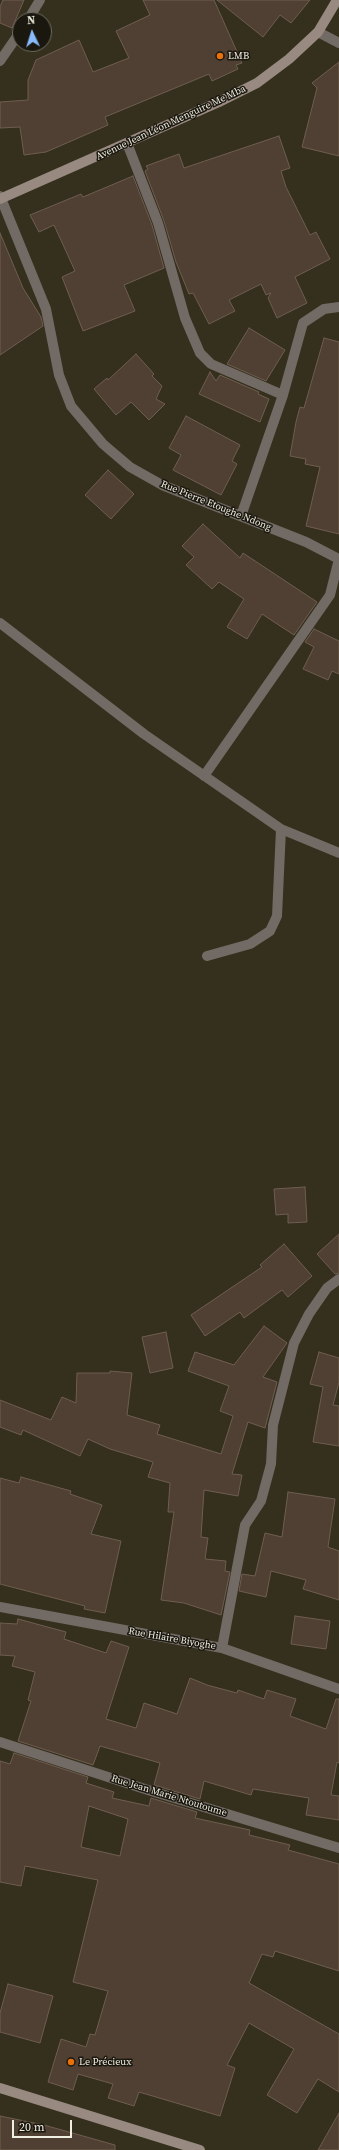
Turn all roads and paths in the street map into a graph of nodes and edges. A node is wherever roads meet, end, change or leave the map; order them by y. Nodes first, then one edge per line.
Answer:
1 (40, 0) edge
2 (338, 0) edge
3 (33, 12) edge
4 (318, 32) junction
5 (12, 43) edge
6 (339, 43) edge
7 (0, 60) edge
8 (128, 143) junction
9 (0, 198) edge
10 (339, 307) edge
11 (282, 395) junction
12 (241, 516) junction
13 (339, 559) edge
14 (0, 623) edge
15 (204, 776) junction
16 (281, 829) junction
17 (339, 853) edge
18 (207, 956) dead end
19 (339, 1278) edge
20 (0, 1607) edge
21 (222, 1648) junction
22 (339, 1689) edge
23 (0, 1742) edge
24 (339, 1848) edge
25 (0, 2088) edge
26 (200, 2150) edge

1 - 3 street
2 - 4 main road, Avenue Jean Léon Menguire Me Mba
4 - 6 street
4 - 8 main road, Avenue Jean Léon Menguire Me Mba
5 - 7 street
8 - 9 main road, Avenue Jean Léon Menguire Me Mba
8 - 11 street
9 - 12 street, Rue Pierre Etoughe Ndong
10 - 11 street
11 - 12 street
12 - 13 street, Rue Pierre Etoughe Ndong
13 - 15 street
14 - 15 street
15 - 16 street
16 - 17 street
16 - 18 street
19 - 21 street
20 - 21 street, Rue Hilaire Biyoghe
21 - 22 street, Rue Hilaire Biyoghe
23 - 24 street, Rue Jean Marie Ntoutoume
25 - 26 main road

